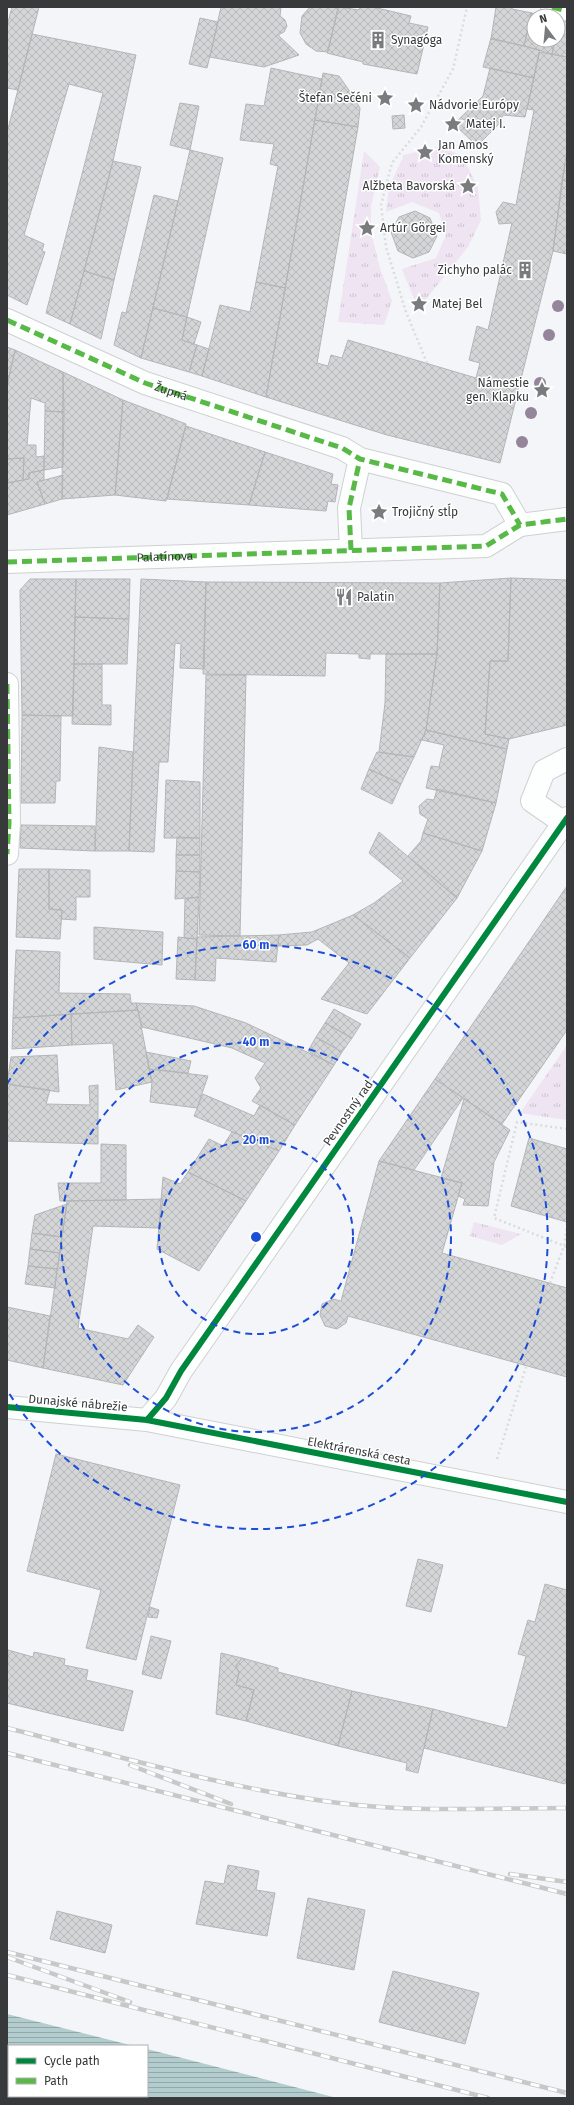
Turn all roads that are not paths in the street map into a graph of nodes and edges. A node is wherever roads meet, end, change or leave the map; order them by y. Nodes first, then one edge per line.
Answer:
1 (7, 320) edge
2 (360, 459) junction
3 (567, 519) edge
4 (520, 525) junction
5 (351, 550) junction
6 (7, 562) edge
7 (7, 684) edge
8 (567, 759) edge
9 (566, 820) edge
10 (7, 854) edge
11 (7, 1407) edge
12 (147, 1420) junction
13 (567, 1502) edge

1 - 2 street, Župná
2 - 4 street, Župná
2 - 5 street
3 - 4 street
4 - 5 street, Palatínova
5 - 6 street, Palatínova
7 - 10 street
8 - 9 street
9 - 12 street, Pevnostný rad
11 - 12 street, Dunajské nábrežie
12 - 13 street, Elektrárenská cesta

